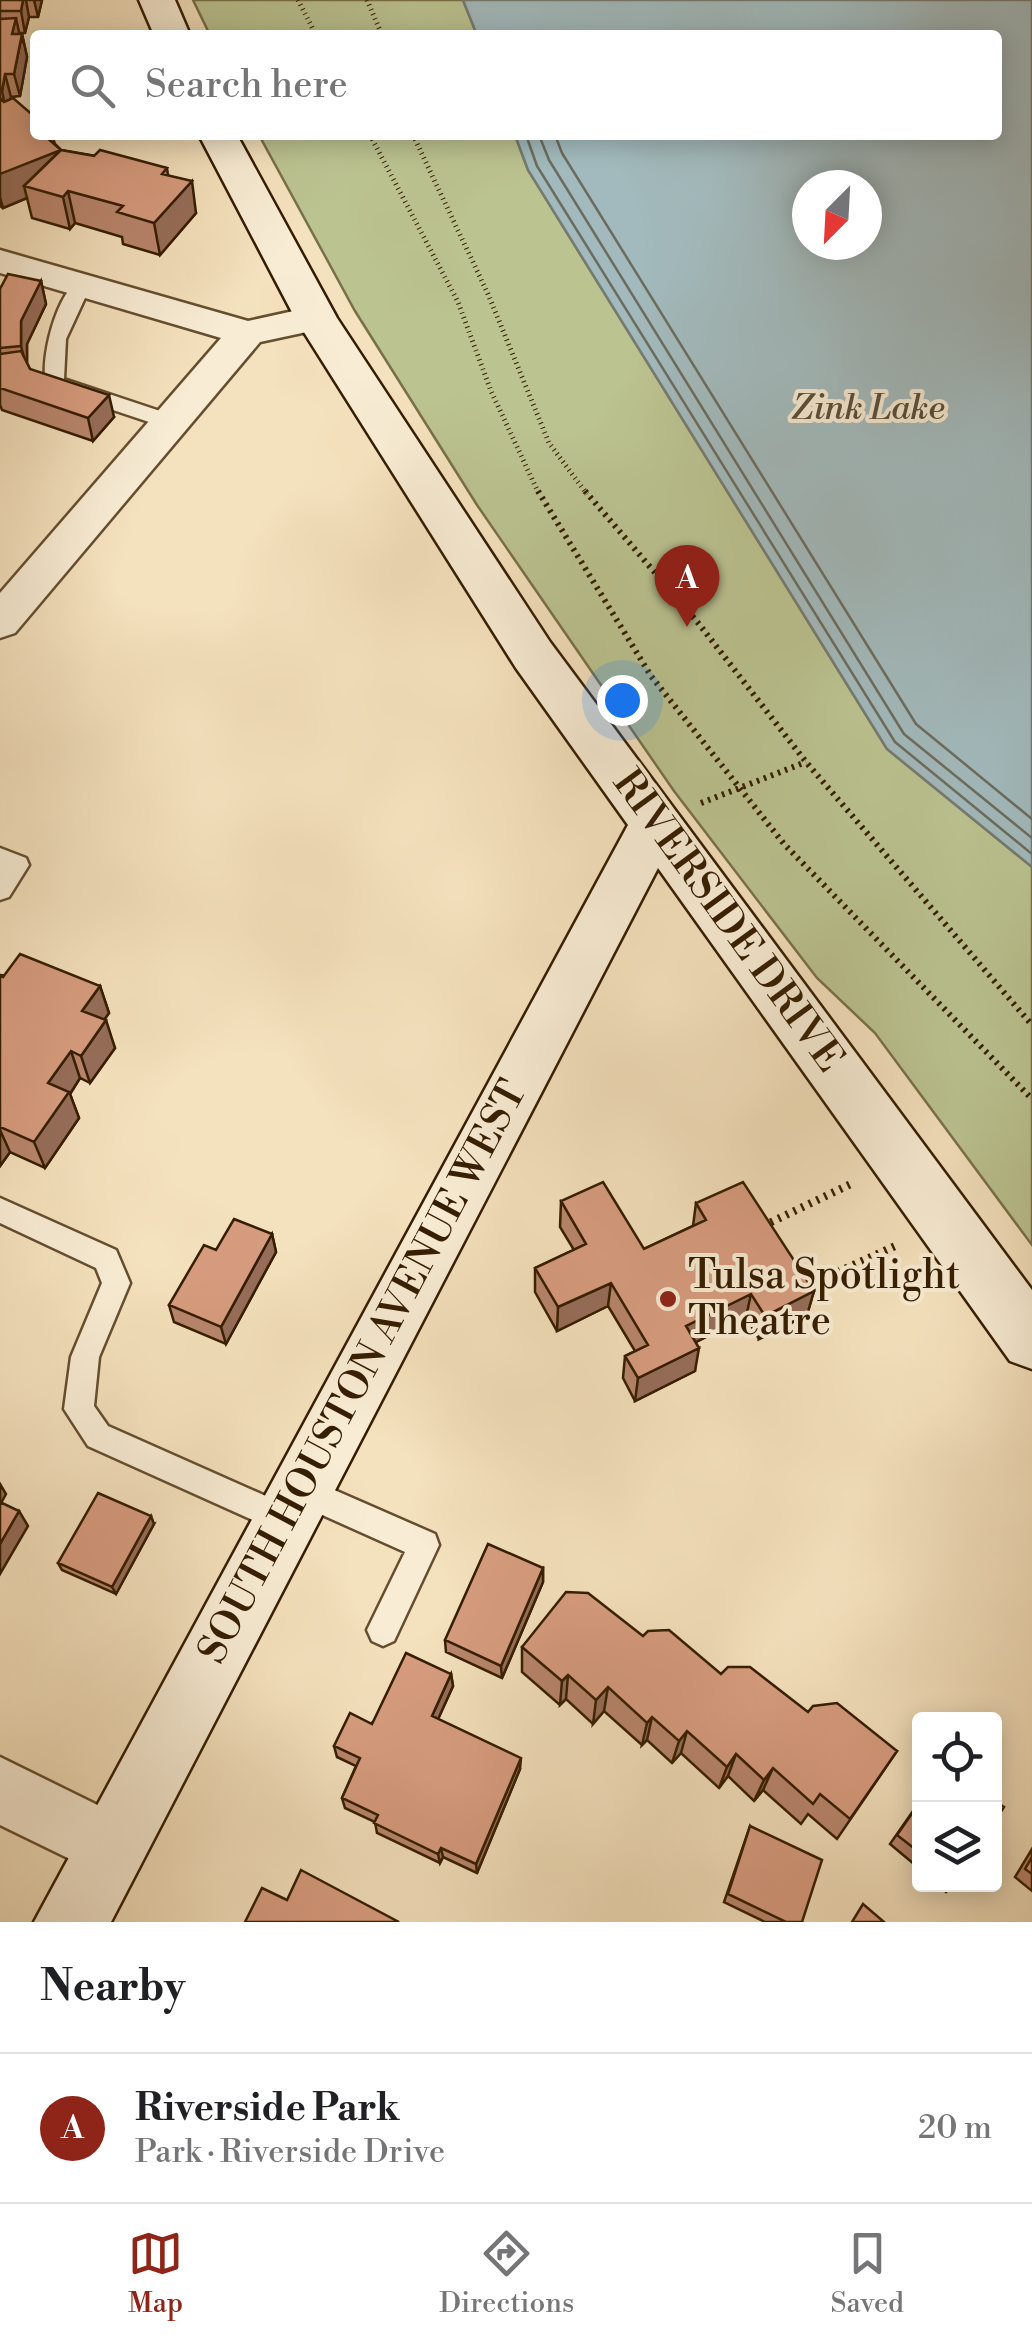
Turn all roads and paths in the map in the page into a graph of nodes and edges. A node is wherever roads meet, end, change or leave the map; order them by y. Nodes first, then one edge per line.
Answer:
1 (157, 0) edge
2 (298, 0) edge
3 (367, 0) edge
4 (170, 30) edge
5 (313, 30) edge
6 (380, 30) edge
7 (221, 140) edge
8 (373, 140) edge
9 (415, 140) edge
10 (0, 261) edge
11 (82, 286) junction
12 (316, 318) junction
13 (247, 334) junction
14 (171, 422) junction
15 (0, 622) edge
16 (806, 762) junction
17 (737, 788) junction
18 (656, 822) junction
19 (0, 858) edge
20 (0, 890) edge
21 (1032, 1025) edge
22 (1032, 1099) edge
23 (902, 1160) junction
24 (0, 1210) edge
25 (946, 1223) junction
26 (768, 1244) edge
27 (800, 1290) edge
28 (1032, 1340) edge
29 (292, 1505) junction
30 (384, 1630) dead end
31 (0, 1790) edge
32 (110, 1846) junction
33 (71, 1922) edge

1 - 4 street
2 - 5 path
3 - 6 path
7 - 12 street, RIVERSIDE DRIVE
8 - 17 path
9 - 16 path
10 - 11 street
11 - 13 street
11 - 14 lane
12 - 13 street
12 - 18 street, RIVERSIDE DRIVE
13 - 14 street
14 - 15 street
16 - 17 path
16 - 21 path
17 - 22 path
18 - 23 street, RIVERSIDE DRIVE
18 - 29 street, SOUTH HOUSTON AVENUE WEST
19 - 20 lane
23 - 25 street, RIVERSIDE DRIVE
23 - 26 path
24 - 29 lane
25 - 27 path
25 - 28 street, RIVERSIDE DRIVE
29 - 30 lane
29 - 32 street, SOUTH HOUSTON AVENUE WEST
31 - 32 street
32 - 33 street, SOUTH HOUSTON AVENUE WEST

